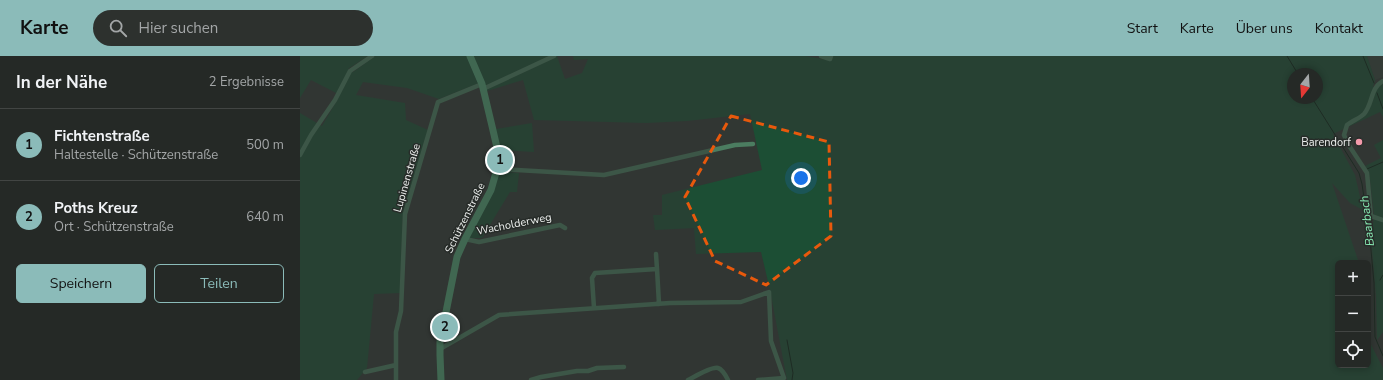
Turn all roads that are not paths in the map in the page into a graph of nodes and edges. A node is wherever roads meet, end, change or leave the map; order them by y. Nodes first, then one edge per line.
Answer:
1 (372, 56) edge
2 (470, 56) edge
3 (554, 56) edge
4 (820, 56) edge
5 (831, 56) edge
6 (1383, 81) edge
7 (483, 87) junction
8 (753, 144) dead end
9 (300, 155) edge
10 (497, 169) junction
11 (1383, 220) edge
12 (565, 228) dead end
13 (465, 239) junction
14 (656, 254) dead end
15 (657, 269) junction
16 (659, 304) junction
17 (594, 308) junction
18 (440, 349) junction
19 (396, 365) junction
20 (624, 367) dead end
21 (366, 372) dead end
22 (396, 380) edge
23 (441, 380) edge
24 (530, 380) edge
25 (688, 380) edge
26 (728, 380) edge
27 (758, 380) edge

1 - 9 street
2 - 7 street, Schützenstraße
3 - 7 street
4 - 5 street
6 - 11 street
7 - 10 street, Schützenstraße
7 - 19 street, Lupinenstraße
8 - 10 street
10 - 13 street, Schützenstraße
12 - 13 street, Wacholderweg
13 - 18 street, Schützenstraße
14 - 15 street
15 - 16 street
15 - 17 street
16 - 17 street
16 - 27 street
17 - 18 street
18 - 23 street, Schützenstraße
19 - 21 street
19 - 22 street, Lupinenstraße
20 - 24 street
25 - 26 street

